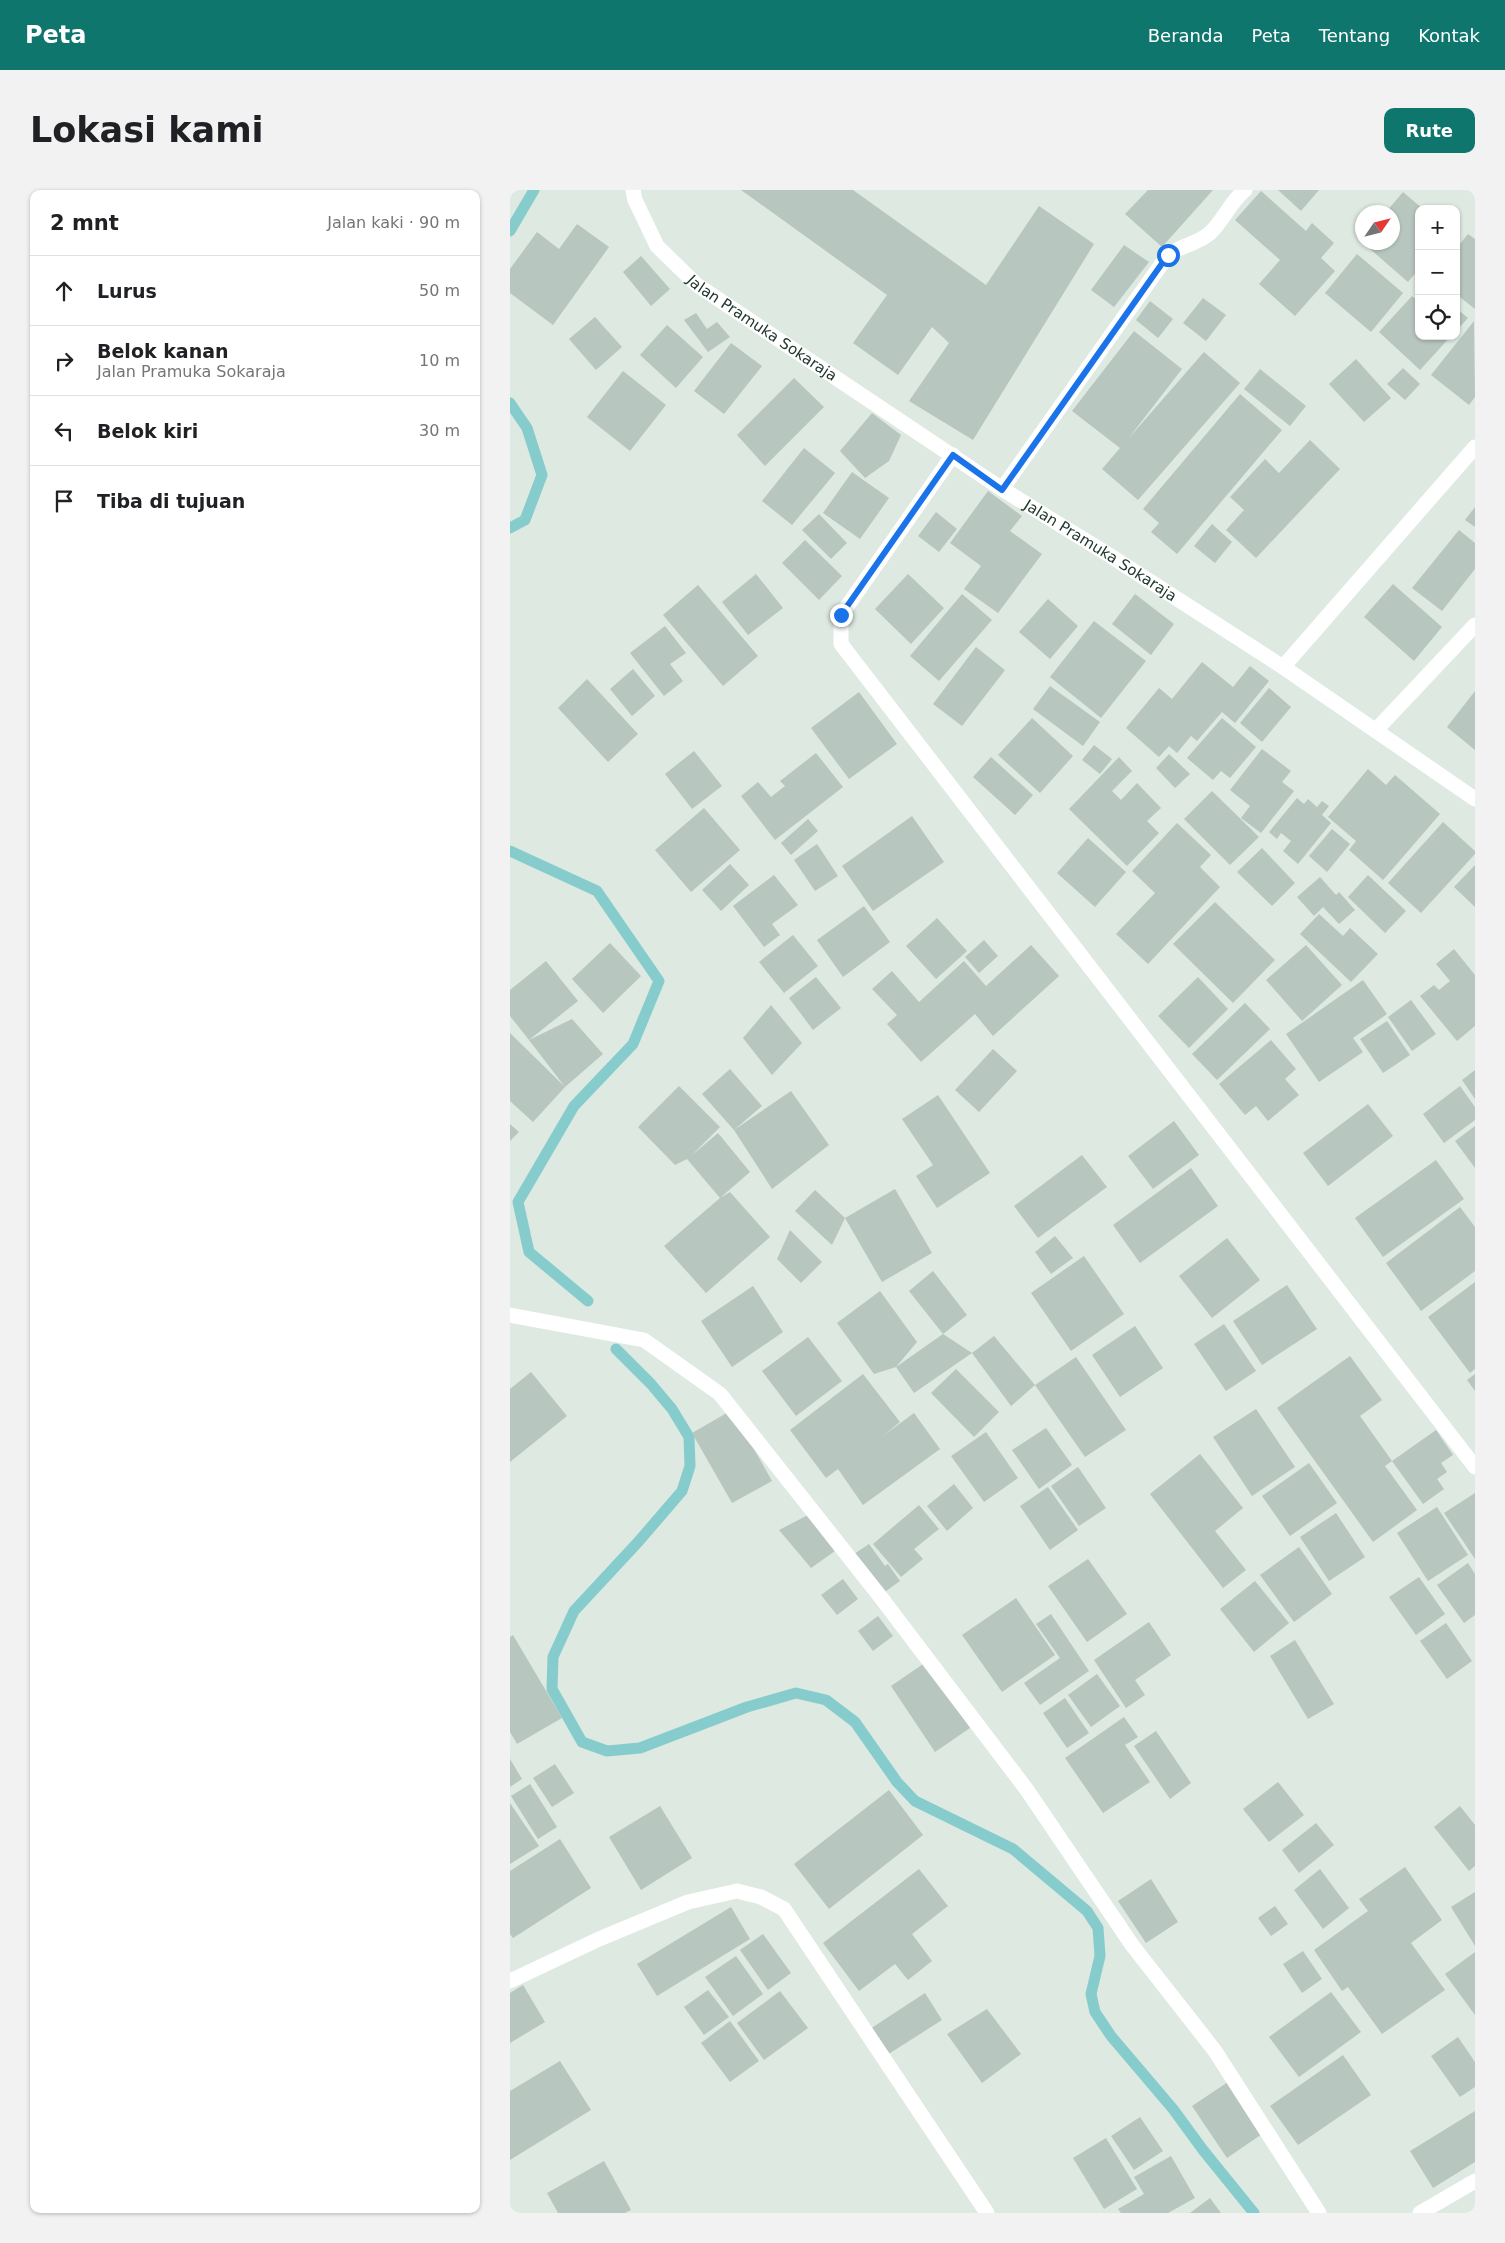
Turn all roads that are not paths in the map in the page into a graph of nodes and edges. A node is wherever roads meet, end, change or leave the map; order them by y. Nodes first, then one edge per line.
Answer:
1 (634, 190) edge
2 (1245, 190) edge
3 (1475, 447) edge
4 (953, 455) junction
5 (1002, 490) junction
6 (1475, 625) edge
7 (1283, 667) junction
8 (1376, 730) junction
9 (1475, 798) edge
10 (510, 1315) edge
11 (1475, 1467) edge
12 (510, 1981) edge
13 (1475, 2181) edge
14 (987, 2213) edge
15 (1320, 2213) edge
16 (1420, 2213) edge

1 - 4 street, Jalan Pramuka Sokaraja
2 - 5 street
3 - 7 street
4 - 5 street, Jalan Pramuka Sokaraja
4 - 11 street
5 - 7 street, Jalan Pramuka Sokaraja
6 - 8 street
7 - 8 street, Jalan Pramuka Sokaraja
8 - 9 street, Jalan Pramuka Sokaraja
10 - 15 street
12 - 14 street
13 - 16 street

